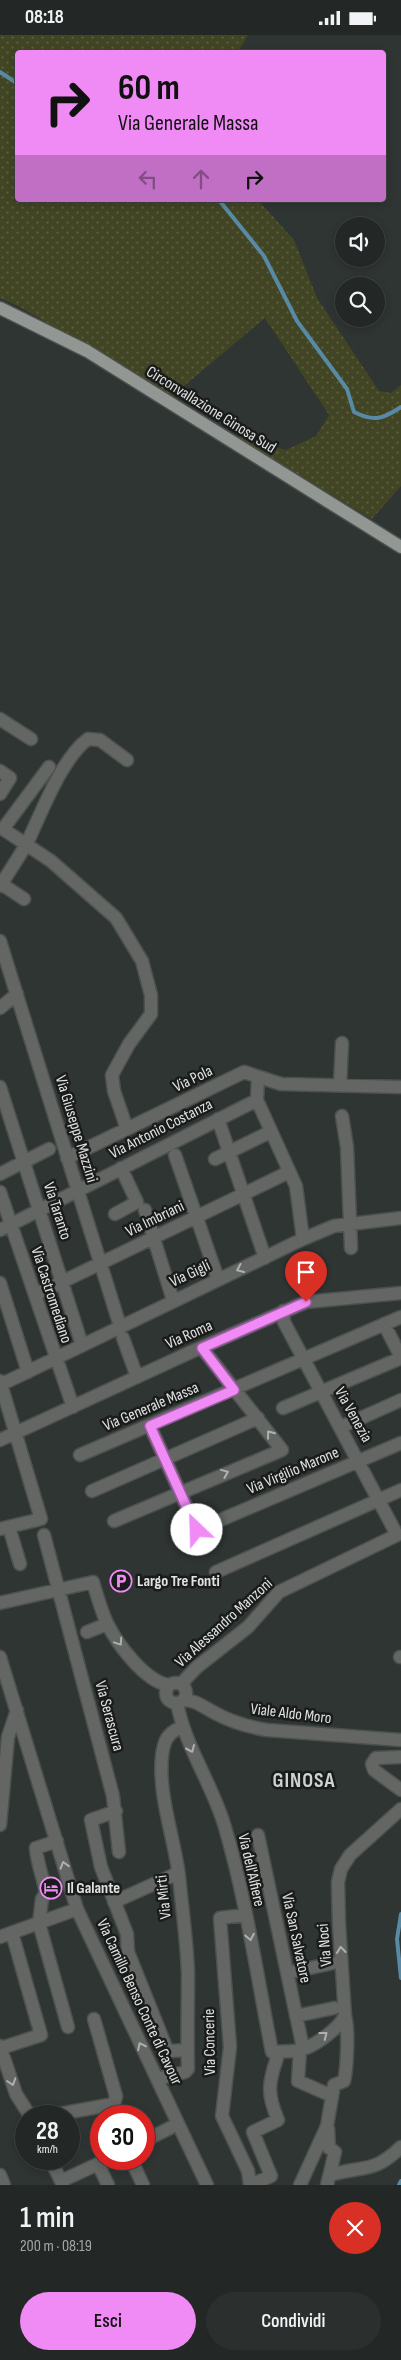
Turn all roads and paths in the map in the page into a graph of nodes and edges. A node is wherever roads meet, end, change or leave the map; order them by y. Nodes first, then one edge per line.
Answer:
1 (0, 308) edge
2 (401, 547) edge
3 (0, 719) edge
4 (31, 739) dead end
5 (127, 760) dead end
6 (49, 767) dead end
7 (5, 775) edge
8 (0, 794) edge
9 (26, 845) junction
10 (0, 884) edge
11 (24, 899) dead end
12 (0, 941) edge
13 (16, 994) junction
14 (0, 1008) edge
15 (342, 1043) dead end
16 (258, 1077) junction
17 (340, 1085) junction
18 (0, 1087) edge
19 (401, 1087) edge
20 (257, 1100) junction
21 (342, 1116) dead end
22 (218, 1119) junction
23 (126, 1129) junction
24 (266, 1134) dead end
25 (49, 1149) dead end
26 (229, 1152) junction
27 (175, 1155) dead end
28 (67, 1158) junction
29 (215, 1159) dead end
30 (23, 1162) junction
31 (121, 1168) junction
32 (289, 1171) junction
33 (0, 1174) edge
34 (78, 1190) junction
35 (0, 1192) edge
36 (244, 1193) junction
37 (144, 1210) dead end
38 (40, 1211) junction
39 (115, 1214) dead end
40 (196, 1217) junction
41 (401, 1218) edge
42 (350, 1224) junction
43 (5, 1228) edge
44 (153, 1238) junction
45 (303, 1239) junction
46 (351, 1248) dead end
47 (265, 1258) junction
48 (100, 1264) junction
49 (218, 1279) junction
50 (63, 1282) junction
51 (0, 1283) edge
52 (401, 1293) edge
53 (35, 1295) junction
54 (173, 1300) junction
55 (282, 1311) junction
56 (401, 1317) edge
57 (384, 1324) junction
58 (122, 1332) junction
59 (82, 1345) junction
60 (202, 1348) junction
61 (401, 1357) edge
62 (56, 1358) junction
63 (303, 1358) junction
64 (28, 1372) junction
65 (138, 1377) junction
66 (0, 1384) edge
67 (234, 1390) junction
68 (321, 1392) junction
69 (401, 1400) edge
70 (73, 1407) junction
71 (282, 1408) dead end
72 (258, 1418) junction
73 (150, 1426) junction
74 (341, 1427) junction
75 (16, 1433) junction
76 (0, 1440) edge
77 (401, 1443) edge
78 (80, 1455) dead end
79 (165, 1459) junction
80 (360, 1461) junction
81 (401, 1490) edge
82 (92, 1491) dead end
83 (180, 1492) junction
84 (380, 1500) junction
85 (114, 1521) dead end
86 (5, 1528) edge
87 (44, 1535) dead end
88 (397, 1535) joint
89 (20, 1564) dead end
90 (216, 1572) dead end
91 (58, 1590) junction
92 (0, 1603) edge
93 (107, 1624) junction
94 (87, 1632) dead end
95 (1, 1662) edge
96 (175, 1685) junction
97 (180, 1701) junction
98 (16, 1710) junction
99 (181, 1727) junction
100 (401, 1740) edge
101 (401, 1757) edge
102 (401, 1790) edge
103 (401, 1809) edge
104 (116, 1811) junction
105 (0, 1825) edge
106 (258, 1835) dead end
107 (57, 1841) junction
108 (119, 1852) dead end
109 (178, 1873) junction
110 (114, 1902) junction
111 (77, 1909) junction
112 (245, 1915) junction
113 (40, 1923) junction
114 (6, 1935) edge
115 (333, 1963) dead end
116 (287, 1973) junction
117 (334, 2008) dead end
118 (296, 2016) junction
119 (345, 2016) junction
120 (94, 2019) dead end
121 (68, 2027) dead end
122 (301, 2049) junction
123 (1, 2050) edge
124 (187, 2050) junction
125 (274, 2055) junction
126 (157, 2079) junction
127 (332, 2095) junction
128 (23, 2105) edge
129 (80, 2111) edge
130 (178, 2124) junction
131 (327, 2126) junction
132 (155, 2136) edge
133 (401, 2147) edge
134 (56, 2170) edge
135 (136, 2170) edge
136 (0, 2175) edge
137 (329, 2180) edge
138 (62, 2183) edge
139 (4, 2185) edge
140 (108, 2185) edge
141 (143, 2185) edge
142 (207, 2185) edge
143 (251, 2185) edge
144 (300, 2185) edge

1 - 2 main road, Circonvallazione Ginosa Sud
3 - 4 street
5 - 9 street
6 - 9 street
7 - 8 street
9 - 10 street
9 - 23 street
10 - 11 street
12 - 13 street, Via Giuseppe Mazzini
13 - 14 street
13 - 28 street, Via Giuseppe Mazzini
15 - 17 street
16 - 17 street, Via Pola
16 - 20 street
16 - 23 street, Via Pola
17 - 19 street, Via Pola
18 - 30 street, Via Taranto
20 - 22 street, Via Antonio Costanza
20 - 32 street
21 - 42 street
22 - 26 street
22 - 31 street, Via Antonio Costanza
23 - 28 street, Via Pola
24 - 26 street
25 - 30 street
26 - 29 street
26 - 36 street
27 - 40 street
28 - 34 street, Via Giuseppe Mazzini
30 - 33 street
30 - 38 street, Via Taranto
31 - 34 street, Via Antonio Costanza
31 - 39 street
32 - 36 street, Via Imbriani
32 - 45 street
34 - 38 street, Via Antonio Costanza
34 - 48 street, Via Giuseppe Mazzini
35 - 43 street, Via Castromediano
36 - 40 street, Via Imbriani
36 - 47 street
37 - 44 street
38 - 43 street, Via Antonio Costanza
38 - 50 street, Via Taranto
40 - 44 street, Via Imbriani
40 - 49 street
41 - 42 street, Via Gigli
42 - 45 street, Via Gigli
42 - 46 street
43 - 53 street, Via Castromediano
44 - 48 street, Via Imbriani
44 - 54 street
45 - 47 street, Via Gigli
47 -> 49 street, Via Gigli
48 - 50 street, Via Imbriani
48 - 58 street, Via Giuseppe Mazzini
49 - 54 street, Via Gigli
50 - 53 street, Via Imbriani
50 - 59 street, Via Taranto
51 - 64 street
52 - 55 street, Via Roma
53 - 62 street, Via Castromediano
54 - 58 street, Via Gigli
55 - 60 street, Via Roma
55 - 63 street, Via Venezia
56 - 57 street, Via Generale Massa
57 - 61 street
57 - 63 street, Via Generale Massa
58 - 59 street, Via Gigli
58 - 65 street, Via Giuseppe Mazzini
59 - 62 street, Via Gigli
60 - 65 street, Via Roma
60 - 67 street
61 - 68 street
62 - 64 street, Via Gigli
62 - 70 street, Via Castromediano
63 - 67 street, Via Generale Massa
63 - 68 street, Via Venezia
64 - 66 street, Via Gigli
65 - 70 street, Via Roma
66 - 75 street
67 - 72 street
67 - 73 street, Via Generale Massa
68 - 71 street
68 - 74 street, Via Venezia
69 - 74 street
70 - 75 street, Via Roma
72 - 79 street
83 -> 72 street
73 - 78 street, Via Generale Massa
73 - 79 street
74 - 80 street, Via Venezia
75 - 76 street, Via Roma
75 - 86 street
77 - 80 street, Via Virgilio Marone
79 - 82 street
79 - 83 street
80 - 83 street, Via Virgilio Marone
80 - 84 street, Via Venezia
81 - 84 street
83 - 85 street
84 - 88 street, Via Venezia
84 - 90 street
86 - 89 street
87 - 91 street, Via Serascura
88 - 96 street, Via Alessandro Manzoni
91 - 92 street
91 - 93 street
91 - 104 street, Via Serascura
93 - 94 street
93 -> 96 street
95 - 98 street, Via Camillo Benso Conte di Cavour
96 - 97 street
96 - 97 street
97 - 99 street, Via dell'Alfiere
97 - 100 street, Viale Aldo Moro
98 - 105 street
98 - 107 street, Via Camillo Benso Conte di Cavour
99 - 109 street, Via Mirti
99 -> 112 street, Via dell'Alfiere
101 - 102 street
119 -> 103 street, Via Noci
104 - 108 street, Via Serascura
104 - 110 street
106 - 116 street, Via San Salvatore
111 -> 107 street, Via Camillo Benso Conte di Cavour
107 - 113 street
109 - 110 street
109 - 124 street, Via Mirti
110 - 124 street
111 - 113 street
126 -> 111 street, Via Camillo Benso Conte di Cavour
112 -> 125 street, Via dell'Alfiere
112 - 143 street, Via Concerie
113 - 114 street
113 - 121 street
114 - 123 street
115 - 116 street
116 - 118 street, Via San Salvatore
117 - 118 street
118 - 122 street, Via San Salvatore
122 -> 119 street
119 - 127 street, Via Noci
120 - 129 street
122 - 125 street
122 - 127 street, Via San Salvatore
123 -> 128 street
124 - 126 street, Via Mirti
125 - 143 street
126 - 130 street, Via Camillo Benso Conte di Cavour
127 - 131 street
130 - 132 street
130 - 142 street, Via Camillo Benso Conte di Cavour
131 - 137 street
131 - 144 street
133 - 137 street
134 - 138 street
135 - 141 street
136 - 139 street
138 - 140 street

